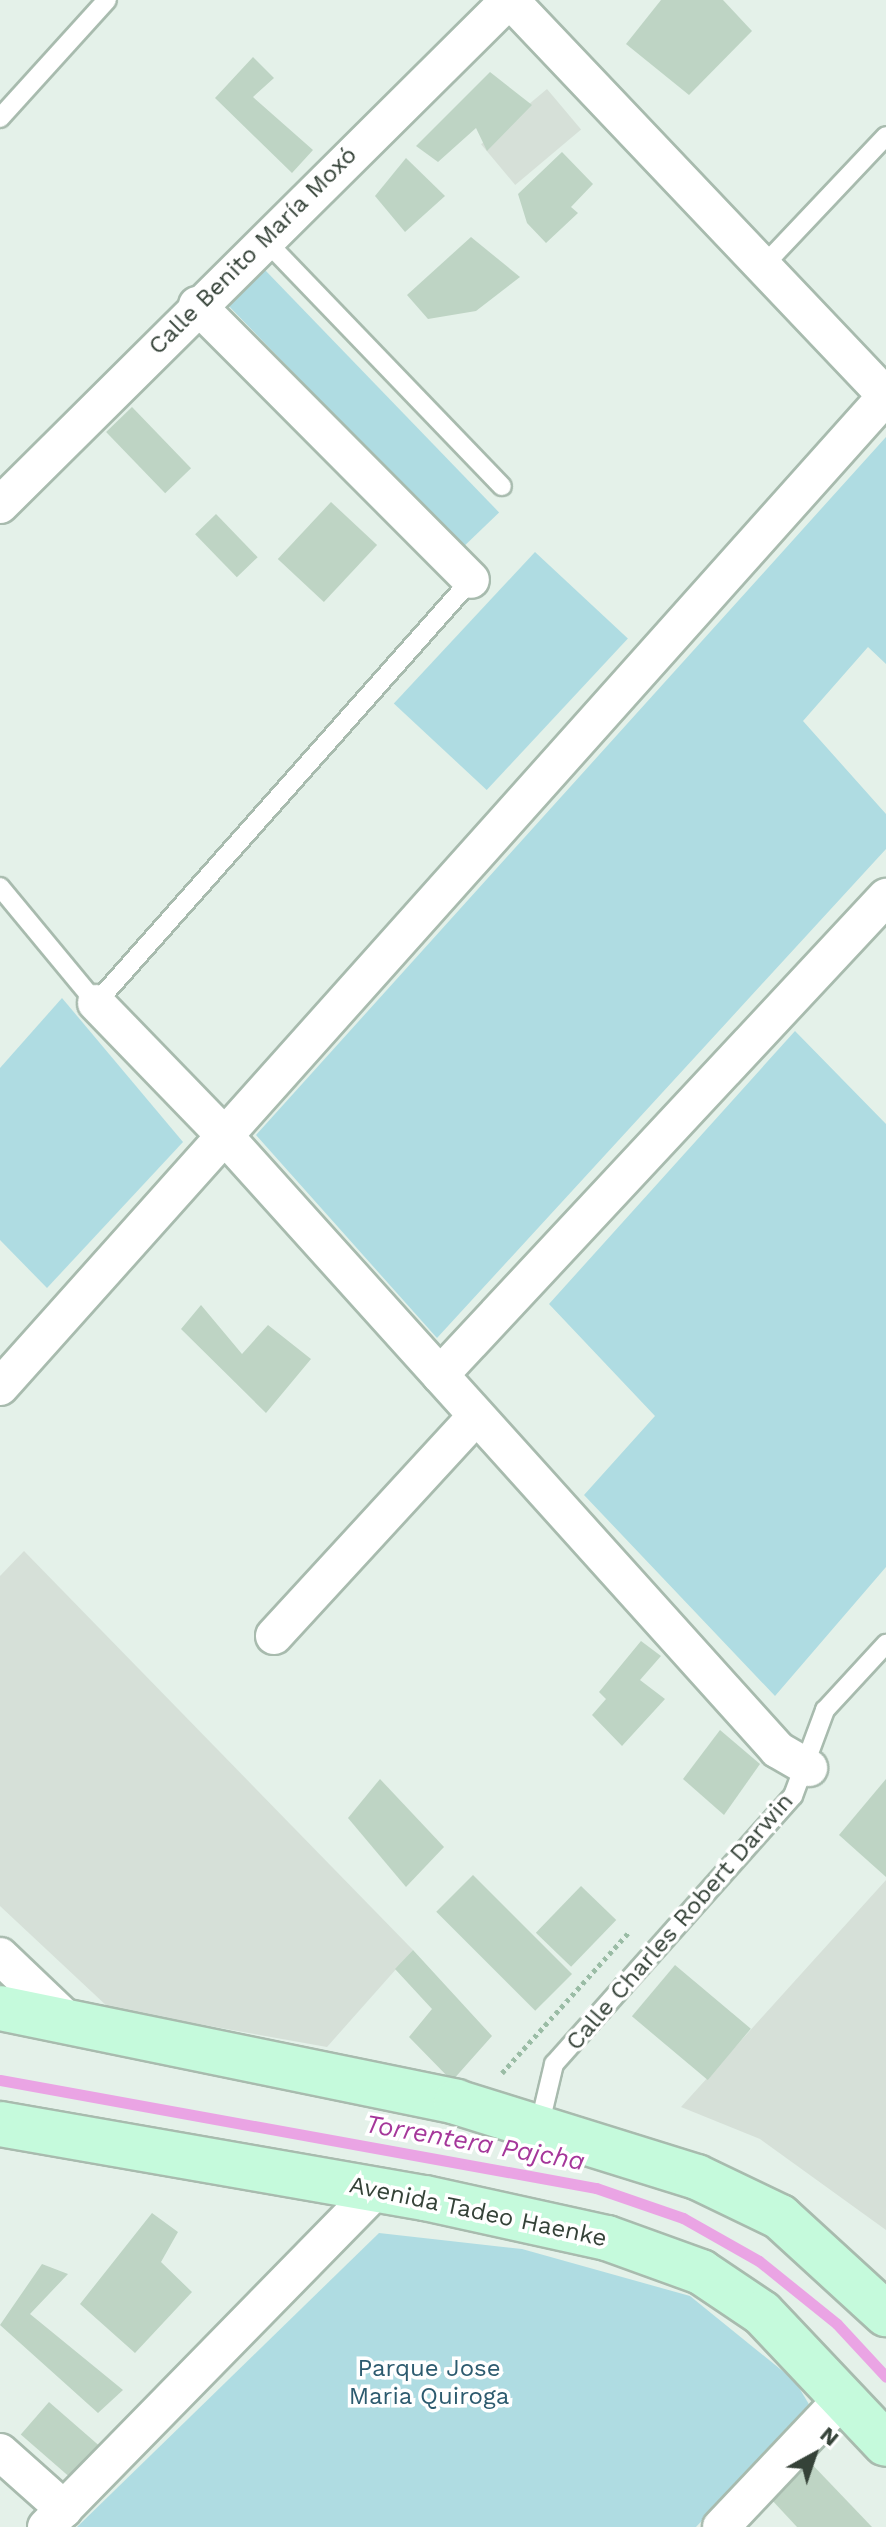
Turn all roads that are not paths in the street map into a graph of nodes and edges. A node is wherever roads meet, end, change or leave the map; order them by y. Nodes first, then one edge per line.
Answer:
1 (107, 0) edge
2 (509, 0) edge
3 (0, 118) edge
4 (886, 136) edge
5 (264, 239) junction
6 (765, 264) junction
7 (197, 305) junction
8 (886, 396) edge
9 (502, 486) dead end
10 (0, 505) edge
11 (471, 580) joint
12 (0, 887) edge
13 (886, 897) edge
14 (96, 1003) junction
15 (223, 1134) junction
16 (440, 1375) junction
17 (0, 1387) edge
18 (476, 1416) junction
19 (274, 1636) dead end
20 (886, 1644) edge
21 (809, 1768) junction
22 (0, 1956) edge
23 (0, 2008) edge
24 (65, 2018) junction
25 (0, 2124) edge
26 (539, 2127) junction
27 (377, 2189) junction
28 (886, 2314) edge
29 (843, 2398) junction
30 (886, 2444) edge
31 (0, 2452) edge
32 (55, 2518) edge
33 (721, 2527) edge

1 - 3 lane
2 - 5 street, Calle Benito María Moxó
2 - 6 street
4 - 6 lane
5 - 7 street, Calle Benito María Moxó
5 - 9 lane
6 - 8 street
7 - 10 street, Calle Benito María Moxó
7 - 11 street
8 - 15 street
11 - 14 lane
12 - 14 lane
13 - 16 street
14 - 15 street
15 - 16 street
15 - 17 street
16 - 18 street
18 - 19 street
18 - 21 street
20 - 21 lane, Calle Charles Robert Darwin
21 - 26 lane, Calle Charles Robert Darwin
22 - 24 street
23 - 24 main road
24 - 26 main road
25 - 27 main road, Avenida Tadeo Haenke
26 - 28 main road
27 - 29 main road, Avenida Tadeo Haenke
27 - 32 street
29 - 30 main road, Avenida Tadeo Haenke
29 - 33 street
31 - 32 street

